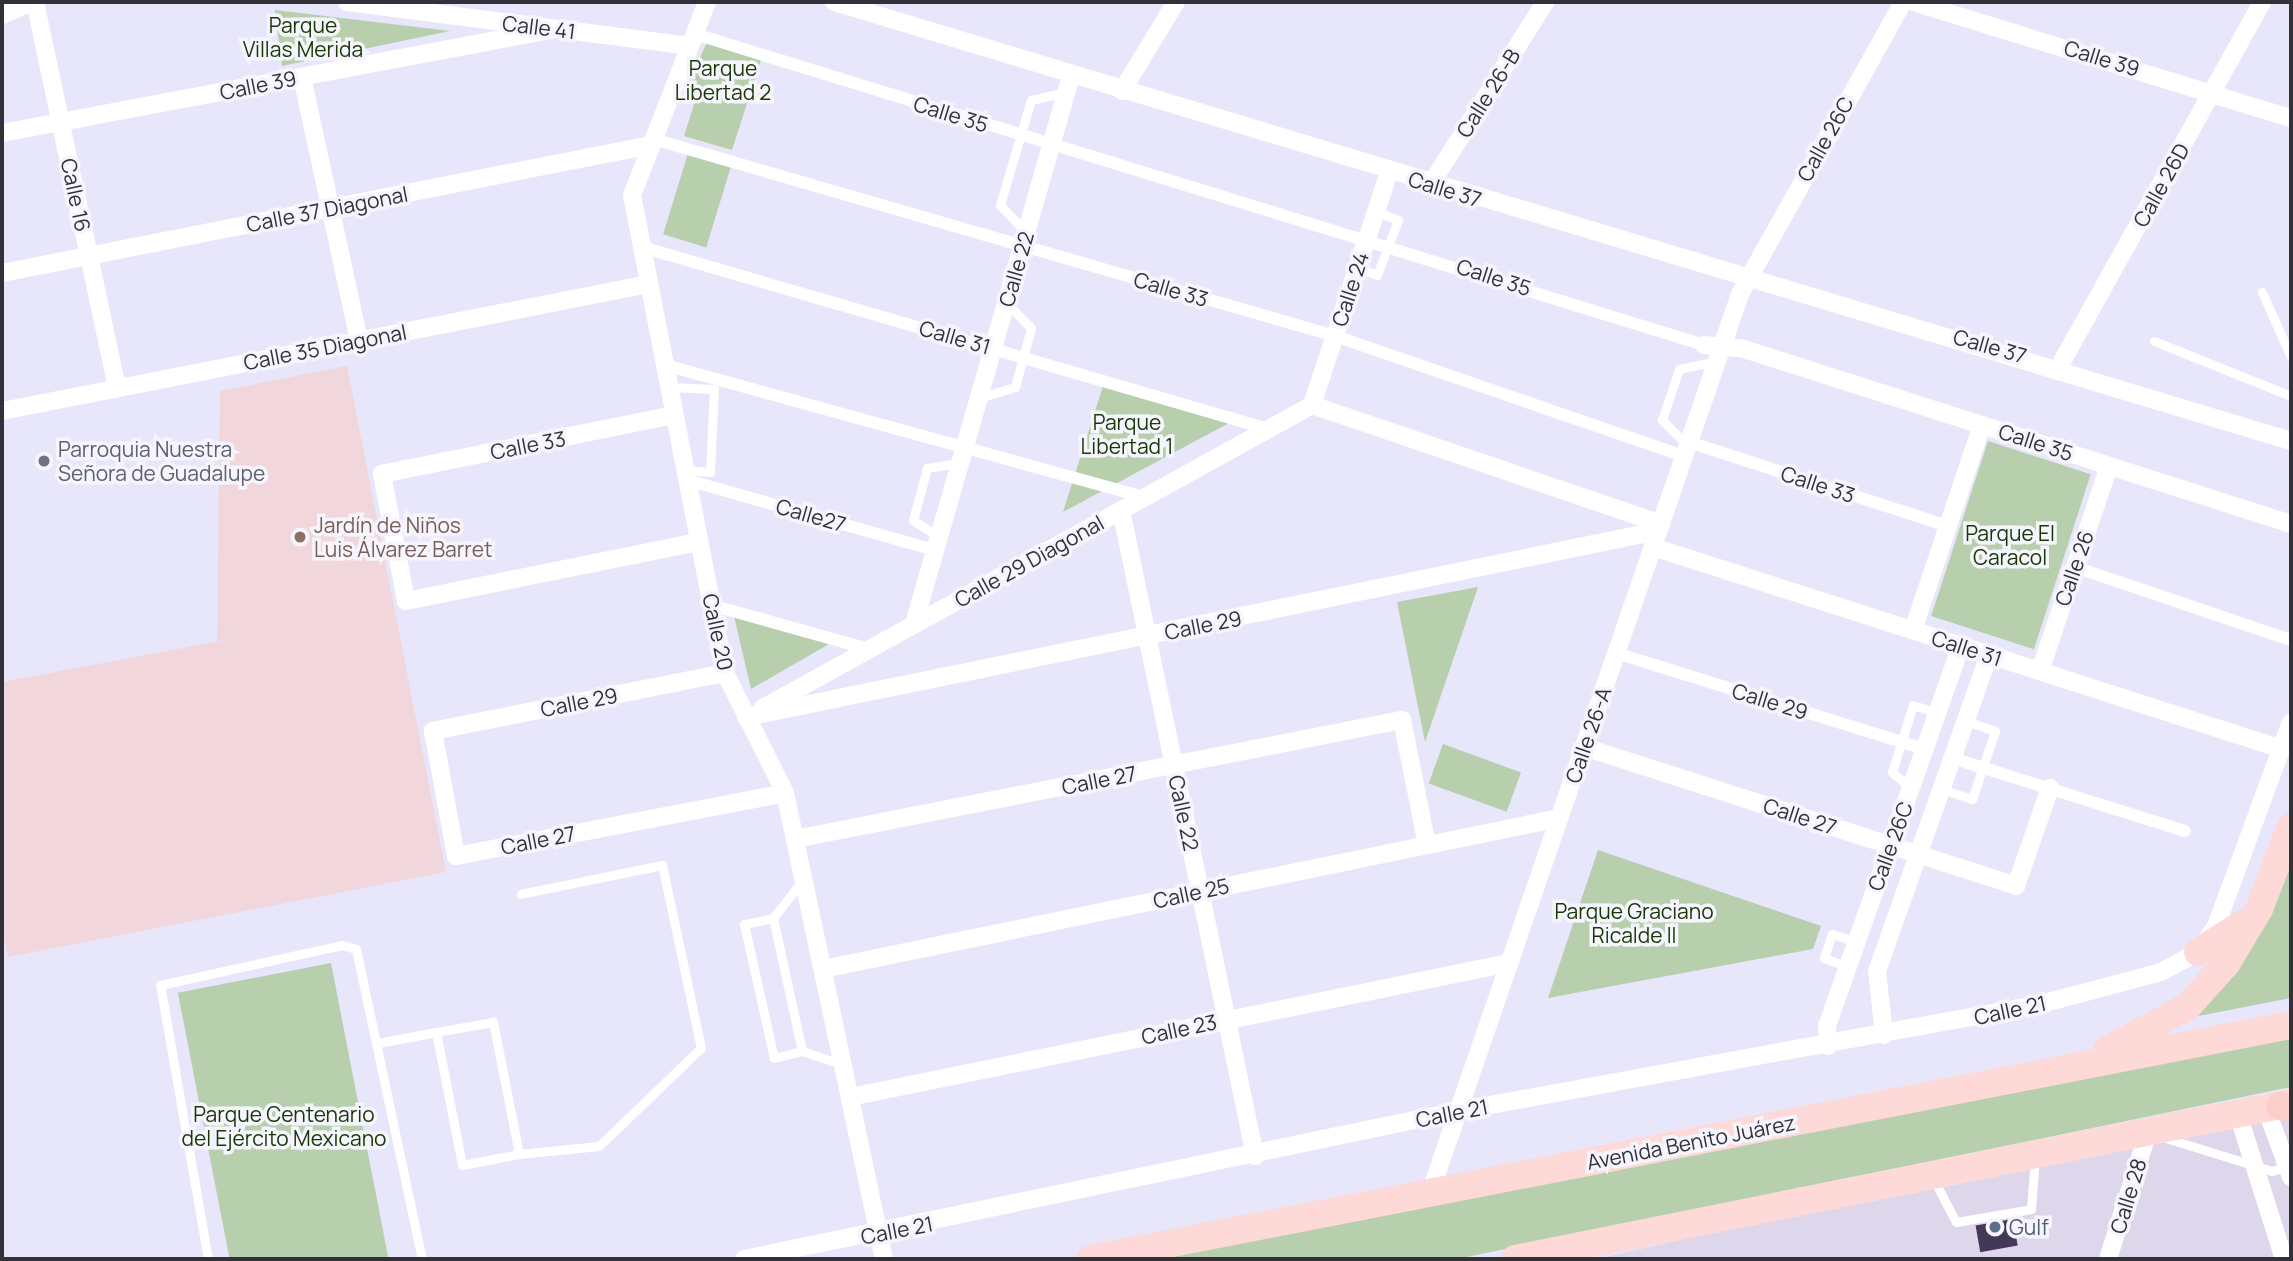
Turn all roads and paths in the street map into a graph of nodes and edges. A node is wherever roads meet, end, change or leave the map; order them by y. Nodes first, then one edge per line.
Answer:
1 (33, 2) edge
2 (347, 2) edge
3 (707, 2) edge
4 (834, 2) edge
5 (1176, 2) edge
6 (1545, 2) edge
7 (1903, 2) edge
8 (1913, 2) edge
9 (2262, 2) edge
10 (438, 7) edge
11 (2, 15) edge
12 (555, 29) junction
13 (692, 40) junction
14 (302, 77) junction
15 (1069, 84) junction
16 (1122, 91) junction
17 (2213, 91) junction
18 (2291, 118) edge
19 (60, 122) junction
20 (2, 133) edge
21 (1021, 136) junction
22 (652, 142) junction
23 (1051, 146) junction
24 (1389, 172) junction
25 (1431, 184) junction
26 (331, 208) junction
27 (1376, 211) junction
28 (1368, 236) junction
29 (1024, 239) junction
30 (1389, 243) junction
31 (642, 247) junction
32 (89, 256) junction
33 (1358, 268) junction
34 (2, 272) edge
35 (1749, 278) junction
36 (649, 284) junction
37 (2262, 292) dead end
38 (1006, 302) junction
39 (1335, 337) junction
40 (359, 340) junction
41 (2154, 341) dead end
42 (993, 348) junction
43 (1715, 350) junction
44 (1023, 357) junction
45 (2291, 357) edge
46 (665, 365) junction
47 (2059, 367) junction
48 (669, 387) junction
49 (117, 388) junction
50 (2291, 396) edge
51 (979, 398) junction
52 (1312, 405) junction
53 (2, 411) edge
54 (674, 415) junction
55 (1982, 425) junction
56 (1268, 429) junction
57 (2291, 441) edge
58 (1687, 448) junction
59 (962, 455) junction
60 (2109, 466) junction
61 (686, 475) junction
62 (1145, 497) junction
63 (1121, 510) junction
64 (2291, 524) edge
65 (1948, 526) junction
66 (1657, 534) junction
67 (699, 542) junction
68 (937, 544) junction
69 (2074, 567) junction
70 (712, 605) junction
71 (914, 624) junction
72 (1913, 631) junction
73 (1147, 636) junction
74 (2291, 640) edge
75 (1961, 646) junction
76 (869, 649) junction
77 (1616, 653) junction
78 (1989, 655) junction
79 (2039, 671) junction
80 (725, 673) junction
81 (1937, 713) junction
82 (746, 717) junction
83 (1966, 721) junction
84 (2291, 722) edge
85 (1901, 742) junction
86 (1584, 747) junction
87 (2282, 748) junction
88 (1924, 749) junction
89 (1952, 758) junction
90 (1174, 765) junction
91 (1983, 768) junction
92 (1911, 788) junction
93 (2050, 788) junction
94 (1941, 789) junction
95 (785, 793) junction
96 (1559, 818) junction
97 (2291, 826) edge
98 (2185, 831) dead end
99 (795, 839) junction
100 (1427, 845) junction
101 (1891, 845) junction
102 (1918, 854) junction
103 (456, 856) joint
104 (803, 879) junction
105 (1200, 890) junction
106 (521, 894) dead end
107 (2259, 909) junction
108 (773, 918) junction
109 (1856, 942) junction
110 (2198, 952) junction
111 (1509, 963) junction
112 (1848, 967) junction
113 (822, 969) junction
114 (1227, 1019) junction
115 (2291, 1025) edge
116 (436, 1032) junction
117 (1884, 1035) junction
118 (378, 1043) junction
119 (1828, 1046) junction
120 (802, 1051) junction
121 (843, 1065) junction
122 (2071, 1067) junction
123 (850, 1097) junction
124 (2282, 1106) edge
125 (1458, 1111) junction
126 (2238, 1114) junction
127 (2148, 1132) junction
128 (519, 1154) junction
129 (2035, 1155) junction
130 (1255, 1156) junction
131 (2254, 1165) junction
132 (2290, 1170) edge
133 (1932, 1175) junction
134 (1430, 1193) junction
135 (879, 1234) junction
136 (208, 1259) edge
137 (422, 1259) edge
138 (744, 1259) edge
139 (884, 1259) edge
140 (1090, 1259) edge
141 (1515, 1259) edge
142 (2108, 1259) edge
143 (2284, 1259) edge

1 - 11 street
1 - 19 street, Calle 16
2 - 10 street, Calle 41
3 - 13 street, Calle 20
4 - 15 street, Calle 37
5 - 16 street
6 - 25 street, Calle 26-B
7 - 35 street, Calle 26C
8 - 17 street, Calle 39
9 - 17 street, Calle 26D
10 - 12 street, Calle 41
12 - 13 street, Calle 41
12 - 14 street, Calle 39
13 - 21 street, Calle 35
13 - 22 street, Calle 20
14 - 19 street, Calle 39
14 - 26 street
15 - 16 street, Calle 37
15 - 21 lane
15 - 23 street, Calle 22
16 - 24 street, Calle 37
17 - 18 street, Calle 39
17 - 47 street, Calle 26D
19 - 20 street, Calle 39
19 - 32 street, Calle 16
21 - 23 street, Calle 35
21 - 29 lane
22 - 26 street, Calle 37 Diagonal
22 - 29 street, Calle 33
22 - 31 street, Calle 20
23 - 28 street, Calle 35
23 - 29 street, Calle 22
24 - 25 street, Calle 37
24 - 27 street, Calle 24
25 - 35 street, Calle 37
26 - 32 street, Calle 37 Diagonal
26 - 40 street
27 - 28 street, Calle 24
27 - 30 lane
28 - 30 street, Calle 35
28 - 33 street, Calle 24
29 - 38 street, Calle 22
29 - 39 street, Calle 33
30 - 33 lane
30 - 43 street, Calle 35
31 - 36 street, Calle 20
31 - 42 street, Calle 31
32 - 34 street, Calle 37 Diagonal
32 - 49 street, Calle 16
33 - 39 street, Calle 24
35 - 43 street, Calle 26-A
35 - 47 street, Calle 37
36 - 40 street, Calle 35 Diagonal
36 - 46 street, Calle 20
37 - 45 lane
38 - 42 street, Calle 22
38 - 44 lane
39 - 52 street, Calle 24
39 - 58 street, Calle 33
40 - 49 street, Calle 35 Diagonal
41 - 50 lane
42 - 44 street, Calle 31
42 - 51 street, Calle 22
43 - 55 street, Calle 35
43 - 58 street, Calle 26-A
43 - 58 lane
44 - 51 lane
44 - 56 street, Calle 31
46 - 48 street, Calle 20
46 - 59 street
47 - 57 street, Calle 37
48 - 54 street, Calle 20
48 - 61 lane
49 - 53 street, Calle 35 Diagonal
51 - 59 street, Calle 22
52 - 56 street, Calle 29 Diagonal
52 - 66 street, Calle 31
54 - 61 street, Calle 20
54 - 67 street, Calle 33
55 - 60 street, Calle 35
55 - 65 street
56 - 62 street, Calle 29 Diagonal
58 - 65 street, Calle 33
58 - 66 street, Calle 26-A
59 - 62 street
59 - 68 street, Calle 22
59 - 68 lane
60 - 64 street, Calle 35
60 - 69 street, Calle 26
61 - 67 street, Calle 20
61 - 68 street, Calle27
62 - 63 street, Calle 29 Diagonal
63 - 71 street, Calle 29 Diagonal
63 - 73 street, Calle 22
65 - 72 street
66 - 72 street, Calle 31
66 - 73 street, Calle 29
66 - 77 street, Calle 26-A
67 - 70 street, Calle 20
68 - 71 street, Calle 22
69 - 74 street
69 - 79 street, Calle 26
70 - 76 street
70 - 80 street, Calle 20
71 - 76 street, Calle 29 Diagonal
72 - 75 street, Calle 31
73 - 82 street, Calle 29
73 - 90 street, Calle 22
75 - 78 street, Calle 31
75 - 81 street, Calle 26C
76 - 82 street, Calle 29 Diagonal
77 - 85 street, Calle 29
77 - 86 street, Calle 26-A
78 - 79 street, Calle 31
78 - 83 street, Calle 26C
79 - 87 street, Calle 31
80 - 82 street, Calle 20
80 - 103 street, Calle 29
81 - 85 lane
81 - 88 street, Calle 26C
82 - 95 street, Calle 20
83 - 89 street, Calle 26C
83 - 91 lane
84 - 87 street
85 - 88 street, Calle 29
85 - 92 lane
86 - 96 street, Calle 26-A
86 - 101 street, Calle 27
87 - 110 street
88 - 92 street, Calle 26C
89 - 91 street
89 - 94 street, Calle 26C
90 - 99 street, Calle 27
90 - 100 street, Calle 27
90 - 105 street, Calle 22
91 - 93 street
91 - 94 lane
92 - 101 street, Calle 26C
93 - 98 street
93 - 102 street, Calle 27
94 - 102 street, Calle 26C
95 - 99 street, Calle 20
95 - 103 street, Calle 27
96 - 100 street, Calle 25
96 - 111 street, Calle 26-A
97 - 107 main road
99 - 104 street, Calle 20
100 - 105 street, Calle 25
101 - 102 street, Calle 27
101 - 109 street, Calle 26C
102 - 117 street, Calle 26C
104 - 108 lane
104 - 113 street, Calle 20
105 - 113 street, Calle 25
105 - 114 street, Calle 22
106 - 128 lane
107 - 110 main road
107 - 122 main road
108 - 120 lane
108 - 120 lane
109 - 112 street, Calle 26C
109 - 112 lane
110 - 117 street, Calle 21
111 - 114 street, Calle 23
111 - 125 street, Calle 26-A
112 - 119 street, Calle 26C
113 - 121 street, Calle 20
114 - 123 street, Calle 23
114 - 130 street, Calle 22
115 - 122 main road, Avenida Benito Juárez
116 - 118 lane
116 - 128 lane
116 - 128 lane
117 - 119 street, Calle 21
118 - 136 lane
118 - 137 lane
119 - 125 street, Calle 21
120 - 121 lane
121 - 123 street, Calle 20
122 - 134 main road, Avenida Benito Juárez
123 - 135 street, Calle 20
124 - 126 main road
124 - 132 street
125 - 130 street, Calle 21
125 - 134 street, Calle 26-A
126 - 127 main road
126 - 131 street
127 - 129 main road
127 - 131 lane
127 - 142 street, Calle 28
129 - 133 main road
129 - 133 lane
130 - 135 street, Calle 21
131 - 132 lane
131 - 143 street
133 - 141 main road
134 - 140 main road, Avenida Benito Juárez
135 - 138 street, Calle 21
135 - 139 street, Calle 20

